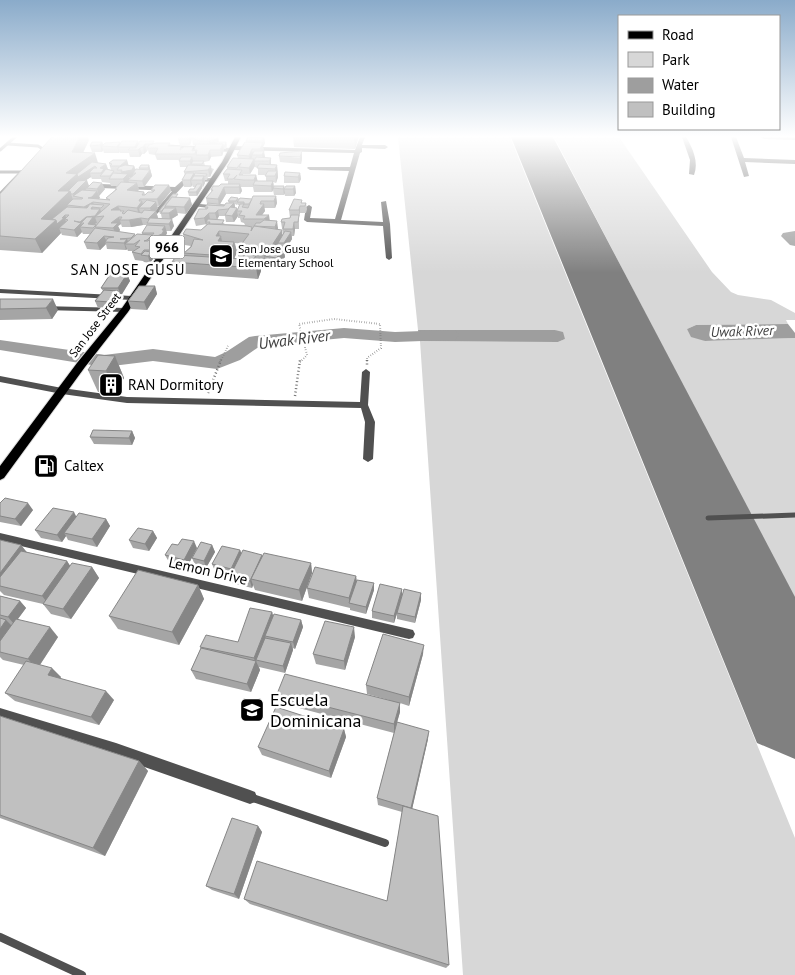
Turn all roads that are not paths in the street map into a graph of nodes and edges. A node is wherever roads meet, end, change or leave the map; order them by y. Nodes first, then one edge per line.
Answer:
1 (11, 182) edge
2 (101, 182) edge
3 (185, 182) edge
4 (211, 182) edge
5 (349, 182) edge
6 (98, 186) junction
7 (176, 189) junction
8 (89, 190) edge
9 (0, 194) edge
10 (384, 202) dead end
11 (196, 205) junction
12 (215, 207) edge
13 (309, 207) dead end
14 (156, 213) edge
15 (337, 222) junction
16 (387, 224) junction
17 (389, 258) dead end
18 (0, 291) edge
19 (132, 298) junction
20 (30, 308) edge
21 (124, 310) junction
22 (366, 372) road end
23 (0, 379) edge
24 (62, 391) junction
25 (364, 404) junction
26 (368, 460) dead end
27 (0, 475) edge
28 (795, 515) edge
29 (708, 518) dead end
30 (0, 537) edge
31 (409, 634) dead end
32 (0, 715) edge
33 (250, 797) joint
34 (385, 844) dead end
35 (0, 937) edge
36 (82, 975) edge

1 - 9 lane
2 - 6 street
3 - 7 street
4 - 11 main road, San Jose Street / 966
5 - 15 street
6 - 7 street
6 - 8 street
7 - 14 street
10 - 16 street
11 - 12 lane
11 - 19 main road, San Jose Street / 966
13 - 15 street
15 - 16 street
16 - 17 street
18 - 19 street
19 - 21 main road, San Jose Street / 966
20 - 21 street
21 - 24 main road, San Jose Street / 966
22 - 25 street
23 - 24 street
24 - 25 street
24 - 27 main road, San Jose Street / 966
25 - 26 street
28 - 29 lane
30 - 31 street, Lemon Drive
32 - 33 street
33 - 34 lane
35 - 36 lane

